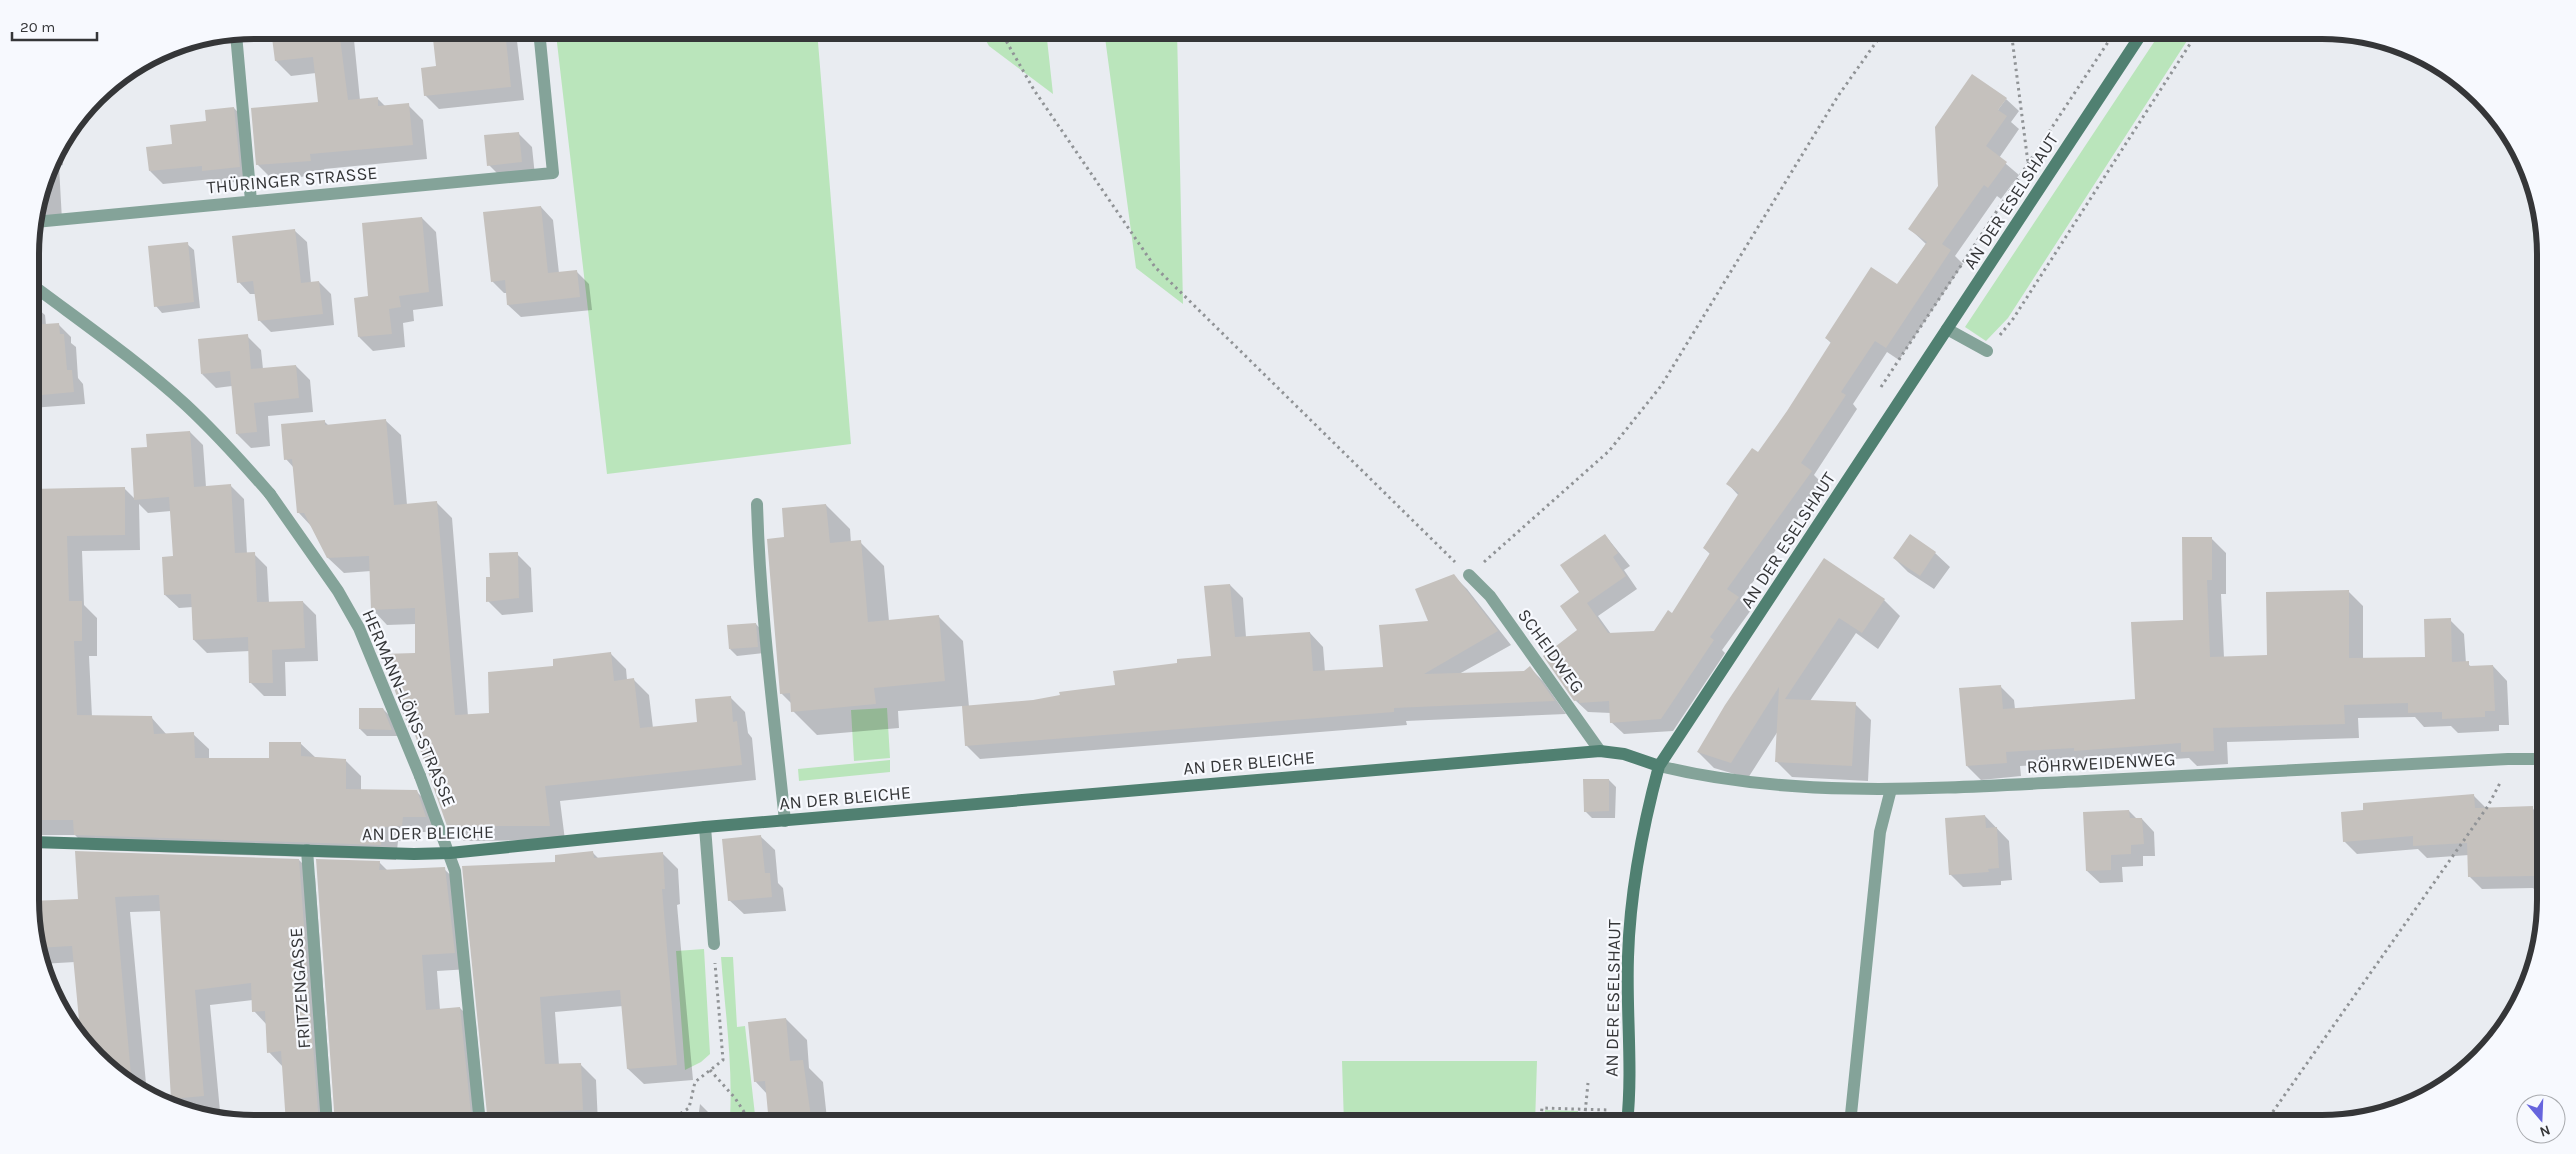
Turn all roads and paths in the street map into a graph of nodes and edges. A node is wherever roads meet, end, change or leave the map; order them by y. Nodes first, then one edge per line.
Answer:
1 (540, 39) edge
2 (1005, 39) edge
3 (1878, 39) edge
4 (2012, 39) edge
5 (2138, 39) edge
6 (2193, 39) edge
7 (236, 40) edge
8 (2028, 162) dead end
9 (251, 201) junction
10 (42, 221) edge
11 (39, 290) edge
12 (1947, 329) junction
13 (1986, 351) joint
14 (757, 504) dead end
15 (1469, 575) junction
16 (1600, 751) junction
17 (2508, 759) junction
18 (2537, 759) edge
19 (1659, 766) junction
20 (1891, 789) junction
21 (785, 821) junction
22 (705, 826) junction
23 (39, 842) edge
24 (307, 850) junction
25 (450, 853) junction
26 (714, 944) joint
27 (710, 1070) junction
28 (1588, 1083) dead end
29 (1586, 1109) junction
30 (1628, 1110) junction
31 (326, 1115) edge
32 (479, 1115) edge
33 (678, 1115) edge
34 (746, 1115) edge
35 (1541, 1115) edge
36 (1585, 1115) edge
37 (1628, 1115) edge
38 (1851, 1115) edge
39 (2271, 1115) edge

1 - 9 street, THÜRINGER STRASSE
2 - 15 path
3 - 15 path
4 - 8 path
5 - 12 main road, AN DER ESELSHAUT
6 - 13 path
7 - 9 street
9 - 10 street, THÜRINGER STRASSE
11 - 25 street, HERMANN-LÖNS-STRASSE
12 - 13 street
12 - 19 main road, AN DER ESELSHAUT
14 - 21 street
15 - 16 street, SCHEIDWEG
16 - 19 main road, AN DER BLEICHE
16 - 21 main road, AN DER BLEICHE
17 - 18 street, RÖHRWEIDENWEG
17 - 20 street, RÖHRWEIDENWEG
17 - 39 path
19 - 20 street, RÖHRWEIDENWEG
19 - 30 main road, AN DER ESELSHAUT
20 - 38 street
21 - 22 main road, AN DER BLEICHE
22 - 25 main road, AN DER BLEICHE
22 - 26 street
23 - 24 main road, AN DER BLEICHE
24 - 25 main road, AN DER BLEICHE
24 - 31 street, FRITZENGASSE
25 - 32 street, HERMANN-LÖNS-STRASSE
26 - 27 path
27 - 33 path
27 - 34 path
28 - 29 path
29 - 30 path
29 - 35 path
29 - 36 path
30 - 37 main road, AN DER ESELSHAUT

